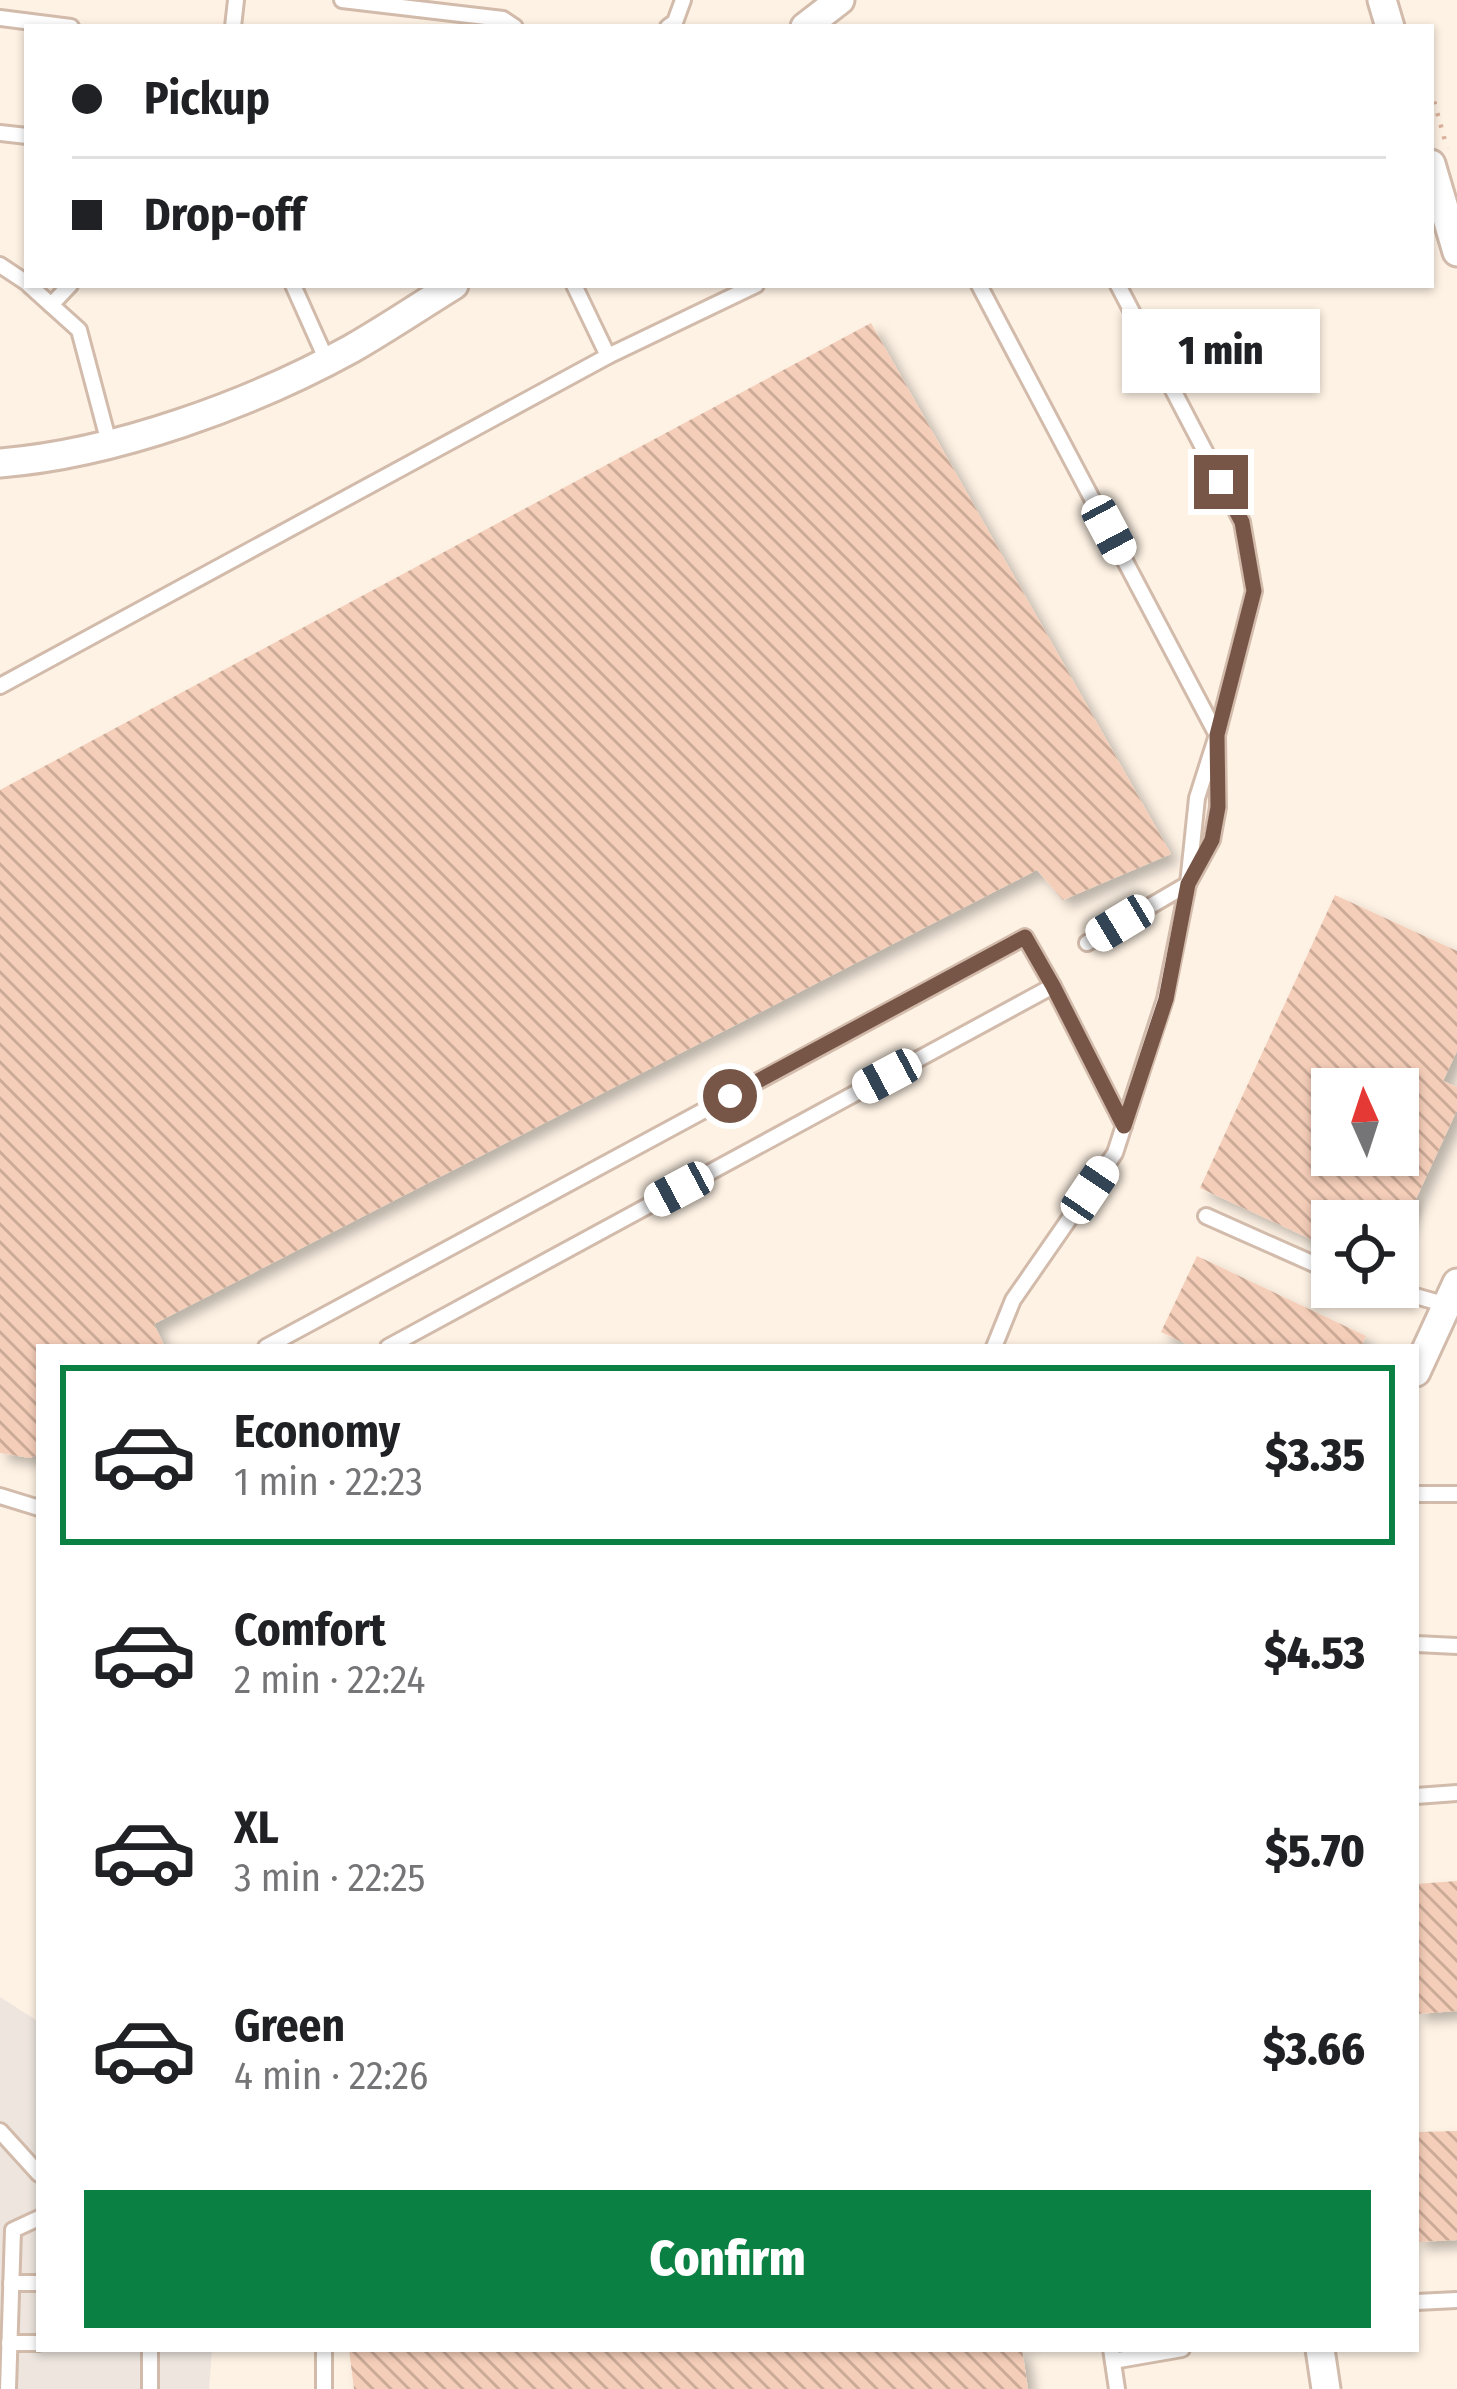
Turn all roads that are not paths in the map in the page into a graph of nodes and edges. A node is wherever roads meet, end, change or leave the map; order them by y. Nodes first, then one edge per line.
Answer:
1 (341, 0) edge
2 (840, 0) edge
3 (0, 18) edge
4 (47, 24) edge
5 (510, 24) edge
6 (809, 24) edge
7 (1441, 163) edge
8 (1457, 252) edge
9 (32, 288) edge
10 (67, 288) edge
11 (294, 288) edge
12 (449, 288) edge
13 (575, 288) edge
14 (750, 288) edge
15 (981, 288) edge
16 (1120, 288) edge
17 (51, 305) junction
18 (608, 356) junction
19 (327, 361) junction
20 (110, 443) junction
21 (0, 463) edge
22 (0, 686) edge
23 (1217, 735) junction
24 (1188, 884) junction
25 (1087, 943) dead end
26 (1053, 986) junction
27 (1124, 1126) junction
28 (1206, 1216) dead end
29 (1311, 1263) edge
30 (1419, 1294) edge
31 (1454, 1300) edge
32 (272, 1344) edge
33 (394, 1344) edge
34 (995, 1344) edge
35 (1419, 1366) edge
36 (1419, 1494) edge
37 (1457, 1494) edge
38 (0, 1496) edge
39 (36, 1507) edge
40 (1419, 1644) edge
41 (1457, 1646) edge
42 (1457, 1792) edge
43 (1419, 1796) edge
44 (0, 2131) edge
45 (36, 2171) edge
46 (36, 2219) edge
47 (11, 2282) junction
48 (36, 2283) edge
49 (1457, 2300) edge
50 (1419, 2302) edge
51 (9, 2343) junction
52 (36, 2343) edge
53 (150, 2352) edge
54 (324, 2352) edge
55 (1148, 2352) edge
56 (1321, 2352) edge
57 (1112, 2355) edge
58 (8, 2389) edge
59 (150, 2389) edge
60 (324, 2389) edge
61 (1117, 2389) edge
62 (1326, 2389) edge

1 - 5 lane
2 - 6 street
3 - 4 lane
7 - 8 street
9 - 17 lane
10 - 17 lane
11 - 19 lane
12 - 19 street
13 - 18 lane
14 - 18 lane
15 - 23 lane
16 - 23 lane
17 - 20 lane
18 - 22 lane
19 - 20 street
20 - 21 street
23 - 24 lane
24 - 25 lane
24 - 27 lane
26 - 27 lane
26 - 32 lane
26 - 33 lane
27 - 34 lane
28 - 29 lane
30 - 31 lane
31 - 35 street
36 - 37 lane
38 - 39 lane
40 - 41 lane
42 - 43 lane
44 - 45 lane
46 - 47 lane
47 - 48 lane
47 - 51 lane
49 - 50 lane
51 - 52 lane
51 - 58 lane
53 - 59 lane
54 - 60 lane
55 - 57 lane
56 - 62 street
57 - 61 lane

